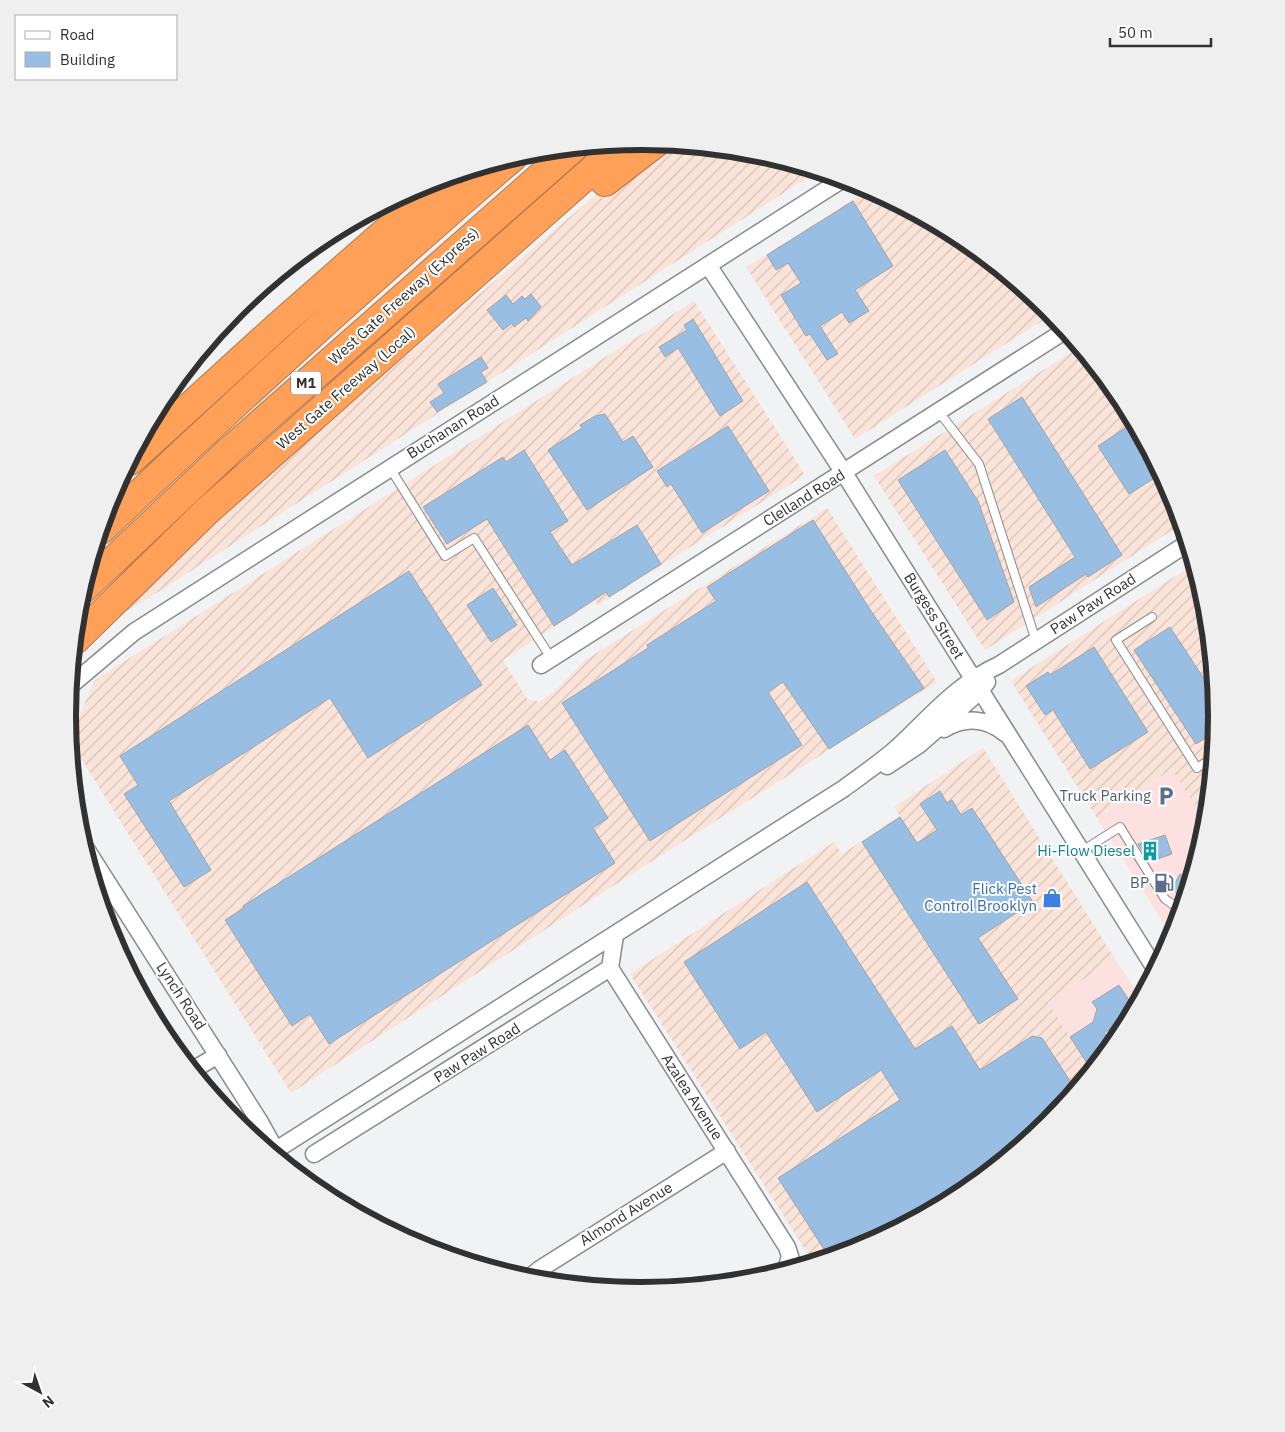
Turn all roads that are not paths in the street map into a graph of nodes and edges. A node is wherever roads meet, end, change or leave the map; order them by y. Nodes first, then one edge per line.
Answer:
1 (647, 150) edge
2 (614, 151) edge
3 (564, 156) edge
4 (500, 168) edge
5 (835, 184) edge
6 (432, 191) edge
7 (708, 265) junction
8 (1060, 334) edge
9 (939, 412) junction
10 (144, 448) edge
11 (273, 452) junction
12 (390, 467) junction
13 (844, 473) junction
14 (111, 520) edge
15 (1183, 546) edge
16 (94, 579) edge
17 (1152, 617) dead end
18 (83, 633) edge
19 (1036, 641) junction
20 (546, 661) joint
21 (77, 680) edge
22 (977, 684) junction
23 (920, 744) junction
24 (1018, 747) junction
25 (1207, 761) edge
26 (843, 789) junction
27 (1082, 851) junction
28 (97, 865) edge
29 (1176, 906) edge
30 (615, 935) junction
31 (580, 958) junction
32 (1151, 963) edge
33 (610, 968) junction
34 (218, 1055) junction
35 (198, 1067) edge
36 (377, 1086) junction
37 (391, 1107) junction
38 (273, 1145) edge
39 (726, 1151) junction
40 (282, 1153) edge
41 (314, 1154) dead end
42 (788, 1263) edge
43 (537, 1272) edge

1 - 11 highway
2 - 11 highway, West Gate Freeway (Local) / M1
3 - 16 highway, West Gate Freeway (Express) / M1
4 - 14 highway, M1
5 - 7 street, Buchanan Road
6 - 10 highway
7 - 12 street, Buchanan Road
7 - 13 street, Burgess Street
8 - 9 street, Clelland Road
9 - 13 street, Clelland Road
9 - 19 lane
11 - 18 highway, West Gate Freeway (Local) / M1
12 - 20 lane
12 - 21 street, Buchanan Road
13 - 20 street, Clelland Road
13 - 22 street, Burgess Street
15 - 19 street, Paw Paw Road
17 - 25 lane
19 - 22 street, Paw Paw Road
22 - 23 street, Paw Paw Road
22 - 24 street, Burgess Street
22 - 26 street, Paw Paw Road
23 - 24 street
23 - 26 street, Paw Paw Road
24 - 27 street, Burgess Street
26 - 30 street, Paw Paw Road
27 - 29 lane
27 - 32 street, Burgess Street
28 - 34 street, Lynch Road
30 - 31 street, Paw Paw Road
30 - 33 street
31 - 33 street
31 - 36 street, Paw Paw Road
33 - 37 street, Paw Paw Road
33 - 39 street, Azalea Avenue
34 - 35 street
34 - 38 street, Lynch Road
36 - 37 street
36 - 40 street, Paw Paw Road
37 - 41 street, Paw Paw Road
39 - 42 street, Azalea Avenue
39 - 43 street, Almond Avenue

